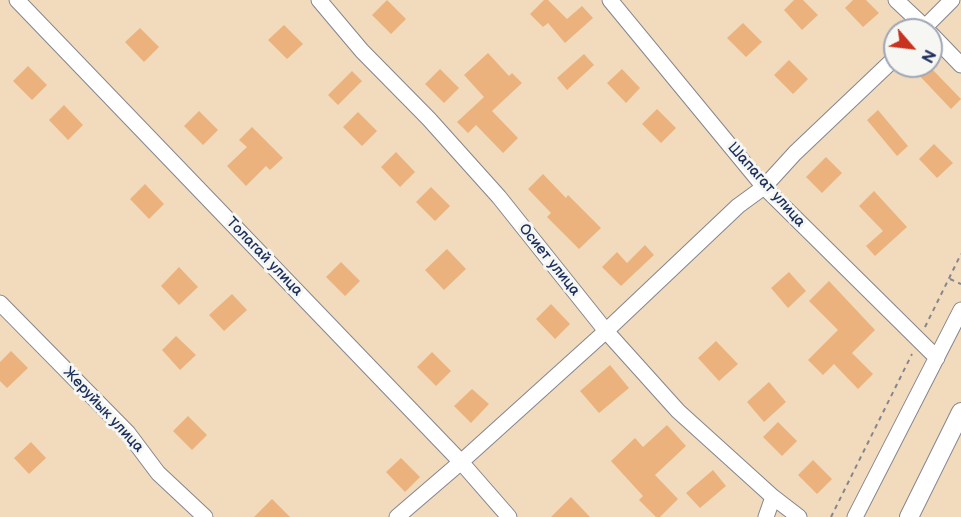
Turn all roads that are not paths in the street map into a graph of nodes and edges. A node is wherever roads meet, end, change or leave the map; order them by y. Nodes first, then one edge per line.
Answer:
1 (17, 0) edge
2 (319, 0) edge
3 (610, 0) edge
4 (896, 0) edge
5 (952, 0) edge
6 (914, 18) edge
7 (936, 18) edge
8 (943, 47) edge
9 (961, 65) edge
10 (883, 69) edge
11 (764, 187) junction
12 (0, 303) edge
13 (961, 310) edge
14 (606, 331) junction
15 (937, 358) junction
16 (961, 412) edge
17 (461, 462) junction
18 (773, 497) junction
19 (205, 517) edge
20 (397, 517) edge
21 (509, 517) edge
22 (766, 517) edge
23 (799, 517) edge
24 (855, 517) edge
25 (909, 517) edge

1 - 17 street, Толагай улица
2 - 14 street, Осиет улица
3 - 11 street, Шапагат улица
4 - 6 street
5 - 7 street
8 - 9 street
10 - 11 street
11 - 14 street
11 - 15 street, Шапагат улица
12 - 19 street, Жеруйык улица
13 - 15 street
14 - 17 street
14 - 18 street, Осиет улица
15 - 24 street
16 - 25 street
17 - 20 street
17 - 21 street, Толагай улица
18 - 22 street
18 - 23 street, Осиет улица

